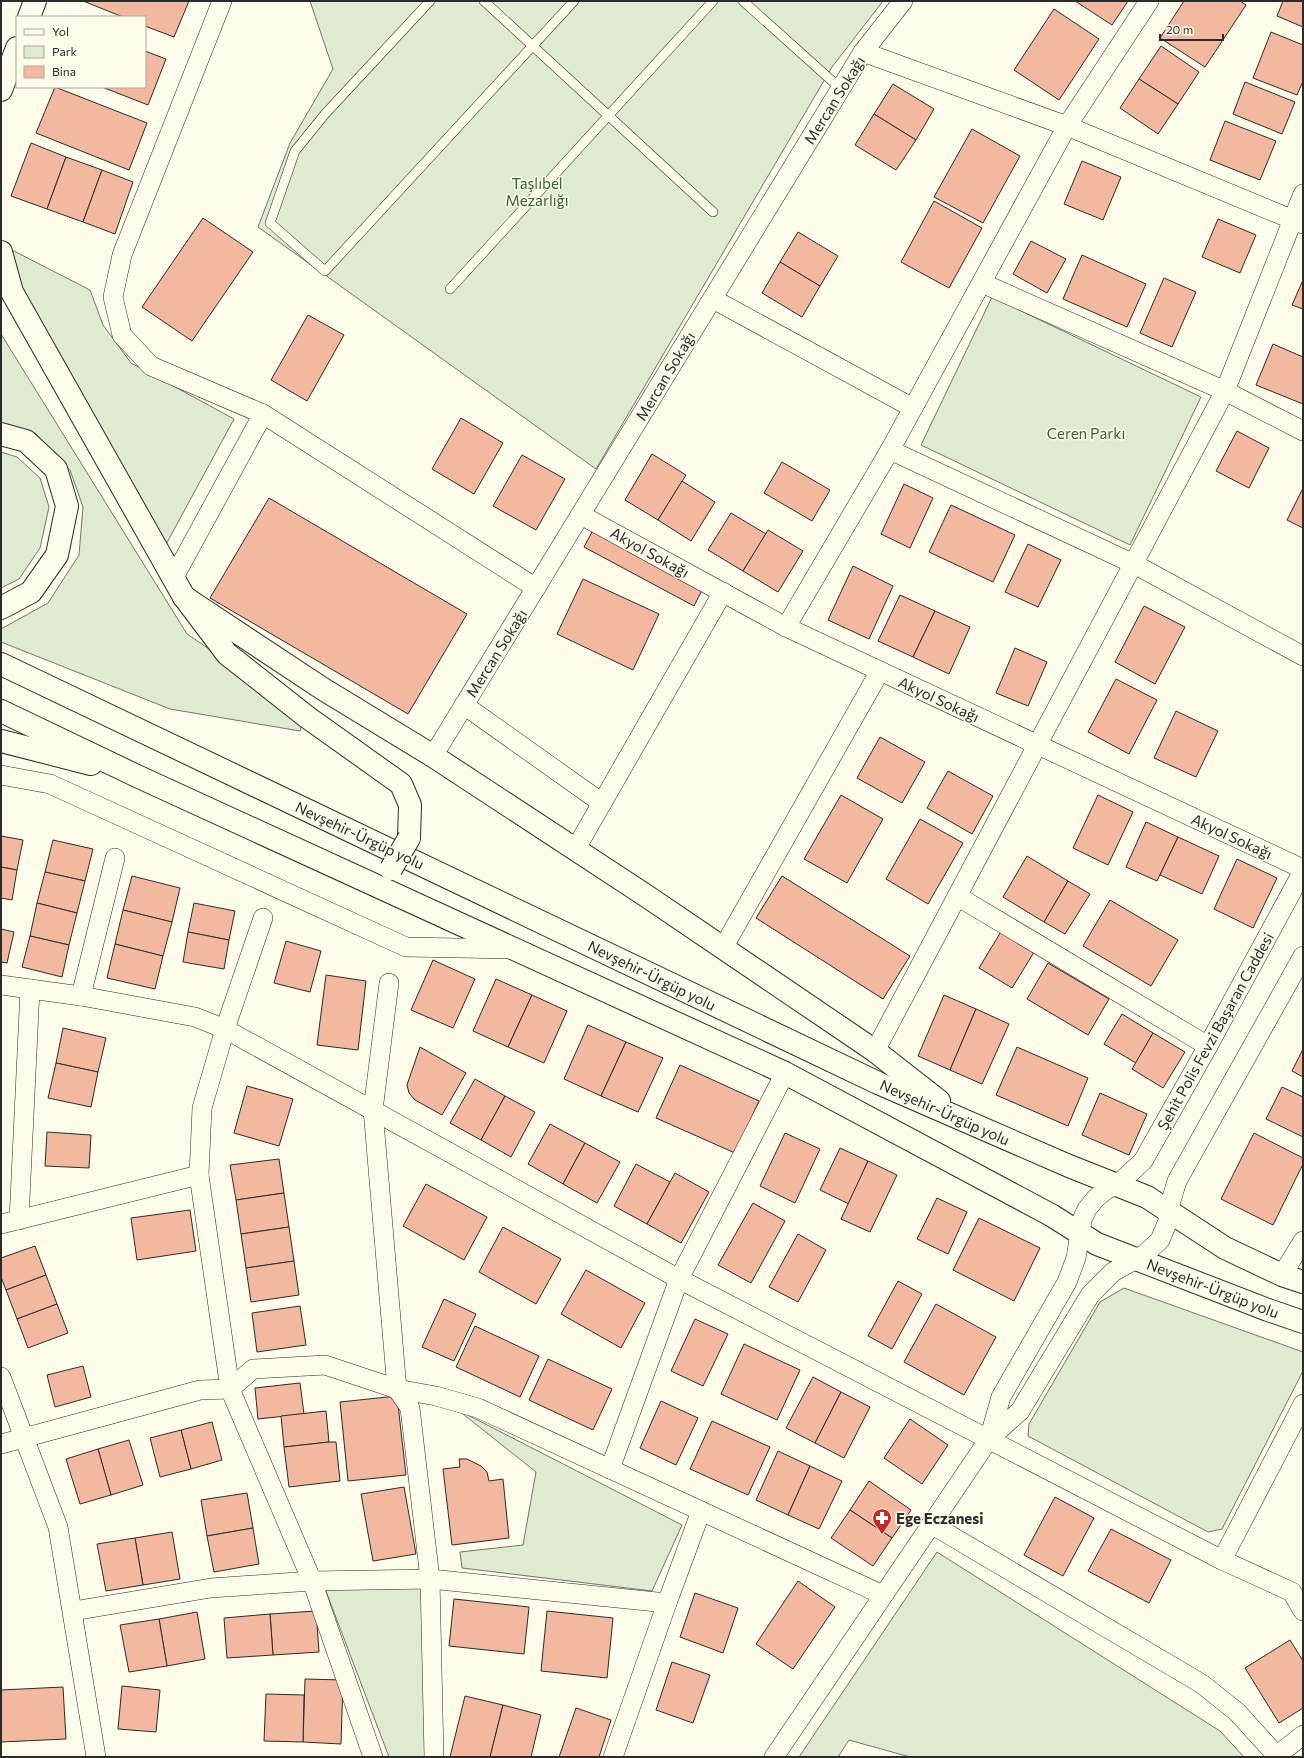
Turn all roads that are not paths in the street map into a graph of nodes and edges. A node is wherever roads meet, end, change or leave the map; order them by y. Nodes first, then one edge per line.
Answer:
1 (35, 1) edge
2 (222, 1) edge
3 (430, 1) edge
4 (484, 1) edge
5 (574, 1) edge
6 (713, 1) edge
7 (743, 1) edge
8 (903, 1) edge
9 (1149, 1) edge
10 (29, 16) edge
11 (532, 46) junction
12 (16, 51) edge
13 (863, 52) junction
14 (841, 89) junction
15 (1, 90) edge
16 (609, 115) junction
17 (1067, 126) junction
18 (1303, 194) edge
19 (713, 212) dead end
20 (1298, 222) edge
21 (1, 252) edge
22 (982, 283) junction
23 (450, 289) dead end
24 (713, 299) junction
25 (1225, 391) junction
26 (913, 408) junction
27 (263, 414) junction
28 (1303, 431) edge
29 (1, 434) edge
30 (890, 450) junction
31 (581, 514) junction
32 (1134, 564) junction
33 (178, 588) junction
34 (536, 588) junction
35 (723, 592) junction
36 (1, 608) edge
37 (786, 627) junction
38 (1303, 656) edge
39 (1, 664) edge
40 (880, 671) junction
41 (464, 705) junction
42 (1, 711) edge
43 (1, 741) edge
44 (1038, 745) junction
45 (433, 756) junction
46 (1, 775) edge
47 (139, 777) junction
48 (602, 803) junction
49 (576, 850) junction
50 (115, 858) dead end
51 (1303, 870) edge
52 (364, 879) junction
53 (957, 896) junction
54 (263, 918) dead end
55 (723, 948) junction
56 (517, 949) junction
57 (1303, 956) edge
58 (389, 983) dead end
59 (1, 985) edge
60 (30, 989) junction
61 (81, 996) junction
62 (226, 1029) junction
63 (1208, 1046) junction
64 (875, 1051) junction
65 (785, 1073) junction
66 (373, 1110) junction
67 (965, 1121) junction
68 (199, 1175) junction
69 (1118, 1184) junction
70 (1168, 1211) junction
71 (19, 1220) junction
72 (1, 1224) edge
73 (1079, 1234) junction
74 (1303, 1241) edge
75 (1136, 1259) junction
76 (1282, 1275) junction
77 (679, 1279) junction
78 (1303, 1282) edge
79 (1298, 1324) edge
80 (1, 1377) edge
81 (230, 1389) junction
82 (397, 1389) junction
83 (1303, 1404) edge
84 (24, 1437) junction
85 (989, 1439) junction
86 (1, 1444) edge
87 (610, 1469) junction
88 (701, 1511) junction
89 (931, 1524) junction
90 (1222, 1560) junction
91 (430, 1579) junction
92 (312, 1582) junction
93 (1298, 1594) edge
94 (883, 1595) junction
95 (667, 1603) junction
96 (1303, 1610) edge
97 (73, 1612) junction
98 (1303, 1735) edge
99 (1276, 1756) edge
100 (96, 1757) edge
101 (373, 1757) edge
102 (434, 1757) edge
103 (613, 1757) edge
104 (774, 1757) edge

1 - 10 highway
2 - 27 street
3 - 11 lane
4 - 11 lane
5 - 11 lane
6 - 16 lane
7 - 14 lane
8 - 13 street, Mercan Sokağı
9 - 17 street
11 - 16 lane
12 - 15 highway
13 - 14 street, Mercan Sokağı
13 - 17 street
14 - 24 street, Mercan Sokağı
16 - 19 lane
16 - 23 lane
17 - 20 street
17 - 22 street
18 - 20 street
20 - 25 street
21 - 33 highway
22 - 25 street
22 - 26 street
24 - 26 street
24 - 31 street, Mercan Sokağı
25 - 28 street
25 - 32 street
26 - 30 street
27 - 33 street
27 - 34 street
29 - 36 highway
30 - 32 street
30 - 37 street
31 - 34 street, Mercan Sokağı
31 - 35 street, Akyol Sokağı
32 - 38 street
32 - 44 street
33 - 45 highway
33 - 52 highway, bridge
34 - 41 street, Mercan Sokağı
35 - 37 street, Akyol Sokağı
35 - 48 street
37 - 40 street, Akyol Sokağı
39 - 67 highway, Nevşehir-Ürgüp yolu
40 - 44 street, Akyol Sokağı
40 - 55 street
41 - 45 street, Mercan Sokağı
41 - 48 street
42 - 47 highway, Nevşehir-Ürgüp yolu
43 - 47 highway
44 - 51 street, Akyol Sokağı
44 - 53 street
45 - 49 highway
46 - 56 street
47 - 52 highway, Nevşehir-Ürgüp yolu
48 - 49 street
49 - 55 highway
50 - 61 street
51 - 63 street, Şehit Polis Fevzi Başaran Caddesi
52 - 56 highway, Nevşehir-Ürgüp yolu
53 - 63 street
53 - 64 street
54 - 62 street
55 - 64 highway
56 - 65 highway, Nevşehir-Ürgüp yolu
57 - 70 street
58 - 66 street
59 - 60 street
60 - 61 street
60 - 71 street
61 - 62 street
62 - 66 street
62 - 68 street
63 - 69 street, Şehit Polis Fevzi Başaran Caddesi
64 - 67 highway
65 - 73 highway, Nevşehir-Ürgüp yolu
65 - 77 street
66 - 77 street
66 - 82 street
67 - 69 highway, Nevşehir-Ürgüp yolu
68 - 71 street
68 - 81 street
69 - 70 highway, Nevşehir-Ürgüp yolu
69 - 73 street
70 - 75 street
70 - 76 highway, Nevşehir-Ürgüp yolu
71 - 72 street
73 - 75 highway, Nevşehir-Ürgüp yolu
73 - 85 street
74 - 76 street
75 - 79 highway, Nevşehir-Ürgüp yolu
75 - 85 street
76 - 78 highway, Nevşehir-Ürgüp yolu
77 - 85 street
77 - 87 street
80 - 84 street
81 - 82 street
81 - 84 street
81 - 92 street
82 - 87 street
82 - 91 street
83 - 90 street
84 - 86 street
84 - 97 street
85 - 89 street
85 - 90 street
87 - 88 street
88 - 94 street
88 - 95 street
89 - 94 street
89 - 99 street
90 - 93 street
91 - 92 street
91 - 95 street
91 - 102 street
92 - 97 street
92 - 101 street
93 - 96 street
94 - 104 street
95 - 103 street
97 - 100 street
98 - 99 street

